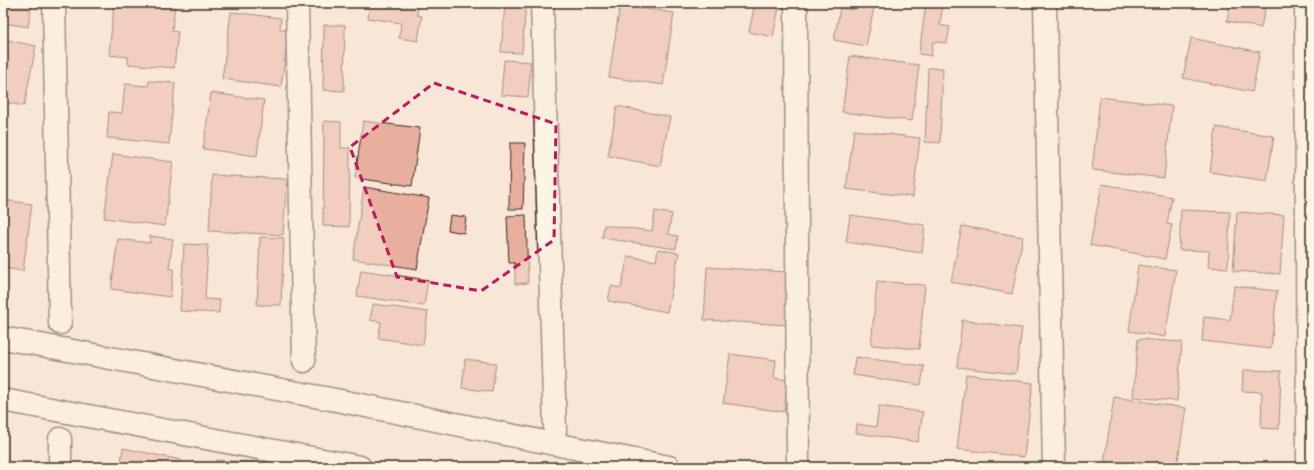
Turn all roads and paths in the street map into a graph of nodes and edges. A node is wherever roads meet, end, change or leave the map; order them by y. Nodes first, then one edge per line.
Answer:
1 (54, 3) edge
2 (298, 3) edge
3 (542, 3) edge
4 (796, 3) edge
5 (1045, 3) edge
6 (1306, 3) edge
7 (60, 323) dead end
8 (3, 338) edge
9 (304, 361) dead end
10 (3, 400) edge
11 (555, 431) dead end
12 (60, 438) dead end
13 (60, 467) edge
14 (360, 467) edge
15 (669, 467) edge
16 (798, 467) edge
17 (1054, 467) edge
18 (1308, 467) edge

1 - 7 street
2 - 9 street
3 - 11 street
4 - 16 street
5 - 17 street
6 - 18 street
8 - 15 street
10 - 14 street
12 - 13 street

